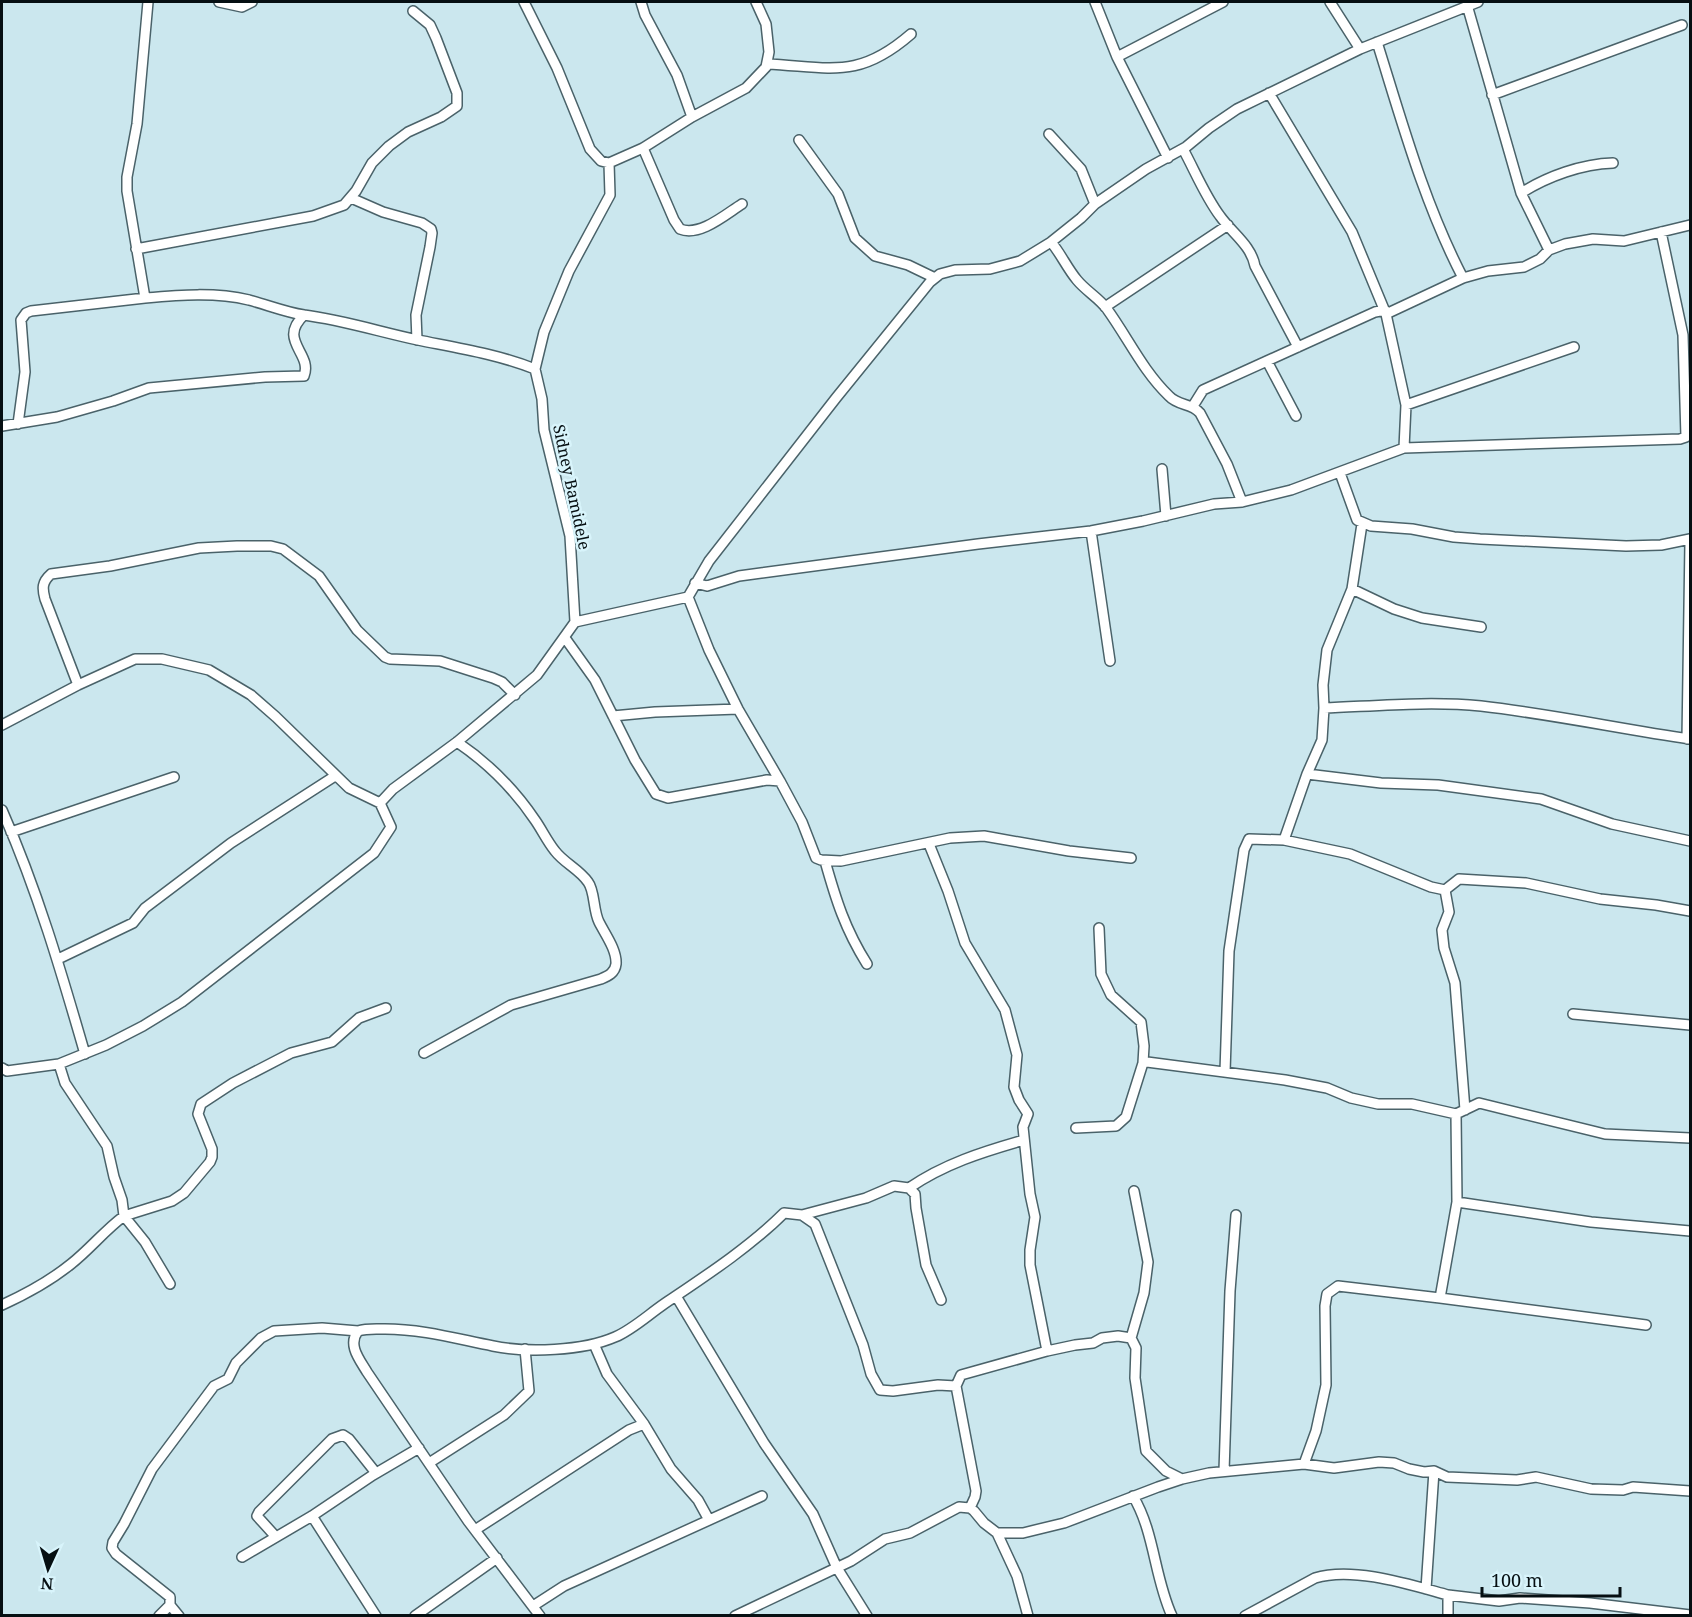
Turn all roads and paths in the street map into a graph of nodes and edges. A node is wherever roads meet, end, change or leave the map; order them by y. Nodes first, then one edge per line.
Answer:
1 (148, 2) edge
2 (219, 2) edge
3 (252, 2) edge
4 (524, 2) edge
5 (641, 2) edge
6 (756, 2) edge
7 (1095, 2) edge
8 (1223, 2) edge
9 (1330, 2) edge
10 (1478, 2) edge
11 (1467, 5) junction
12 (413, 10) dead end
13 (1682, 25) dead end
14 (911, 34) dead end
15 (1377, 42) junction
16 (1360, 48) junction
17 (1117, 57) junction
18 (767, 64) junction
19 (1269, 93) junction
20 (1492, 95) junction
21 (692, 117) junction
22 (1049, 134) dead end
23 (799, 140) dead end
24 (643, 148) junction
25 (1183, 149) junction
26 (1168, 158) junction
27 (609, 163) junction
28 (1613, 163) dead end
29 (1521, 193) junction
30 (351, 198) junction
31 (742, 204) dead end
32 (1095, 204) junction
33 (1228, 225) junction
34 (1690, 225) edge
35 (1661, 232) junction
36 (1051, 242) junction
37 (136, 249) junction
38 (1549, 250) junction
39 (935, 278) junction
40 (1463, 278) junction
41 (145, 298) junction
42 (1106, 307) junction
43 (1385, 312) junction
44 (304, 315) junction
45 (417, 340) junction
46 (1298, 347) junction
47 (1574, 347) dead end
48 (1267, 361) junction
49 (535, 369) junction
50 (1406, 405) junction
51 (1193, 406) junction
52 (1296, 416) dead end
53 (18, 424) junction
54 (2, 426) edge
55 (1688, 437) edge
56 (1404, 448) junction
57 (1162, 469) dead end
58 (1340, 473) junction
59 (1242, 502) junction
60 (1166, 516) junction
61 (1362, 524) junction
62 (1091, 531) junction
63 (1690, 540) edge
64 (695, 583) junction
65 (1352, 589) junction
66 (688, 597) junction
67 (575, 622) junction
68 (1481, 627) dead end
69 (565, 638) junction
70 (1110, 661) dead end
71 (78, 686) junction
72 (515, 695) junction
73 (1324, 708) junction
74 (738, 709) junction
75 (613, 716) junction
76 (2, 725) edge
77 (1689, 739) edge
78 (457, 742) junction
79 (773, 768) junction
80 (1307, 774) junction
81 (335, 776) junction
82 (174, 777) dead end
83 (767, 780) junction
84 (780, 781) junction
85 (380, 803) junction
86 (2, 810) edge
87 (11, 832) junction
88 (1284, 840) junction
89 (1690, 841) edge
90 (929, 844) junction
91 (1131, 858) dead end
92 (825, 861) junction
93 (1445, 890) junction
94 (1690, 911) edge
95 (1099, 928) dead end
96 (58, 958) junction
97 (867, 963) dead end
98 (386, 1008) dead end
99 (1573, 1014) dead end
100 (1690, 1025) edge
101 (424, 1053) dead end
102 (85, 1054) junction
103 (1143, 1063) junction
104 (59, 1064) junction
105 (2, 1068) edge
106 (1225, 1072) junction
107 (1465, 1110) junction
108 (1456, 1114) junction
109 (1076, 1128) dead end
110 (1690, 1138) edge
111 (1024, 1140) junction
112 (909, 1188) junction
113 (1134, 1191) dead end
114 (1456, 1202) junction
115 (802, 1215) junction
116 (1236, 1215) dead end
117 (124, 1216) junction
118 (1690, 1231) edge
119 (170, 1284) dead end
120 (676, 1296) junction
121 (1440, 1298) junction
122 (941, 1300) dead end
123 (2, 1305) edge
124 (1646, 1324) dead end
125 (356, 1336) junction
126 (1131, 1338) junction
127 (594, 1344) junction
128 (525, 1349) junction
129 (1047, 1351) junction
130 (956, 1386) junction
131 (644, 1424) junction
132 (419, 1448) junction
133 (429, 1463) junction
134 (1304, 1464) junction
135 (1166, 1471) junction
136 (1224, 1471) junction
137 (1434, 1471) junction
138 (376, 1473) junction
139 (1182, 1479) junction
140 (1166, 1484) junction
141 (1690, 1491) edge
142 (762, 1496) dead end
143 (1134, 1496) junction
144 (970, 1508) junction
145 (312, 1516) junction
146 (709, 1520) junction
147 (475, 1530) junction
148 (997, 1533) junction
149 (276, 1538) junction
150 (242, 1557) dead end
151 (497, 1558) junction
152 (837, 1568) junction
153 (1426, 1589) junction
154 (1448, 1595) junction
155 (170, 1605) junction
156 (533, 1606) junction
157 (1690, 1615) edge
158 (159, 1616) edge
159 (179, 1616) edge
160 (376, 1616) edge
161 (415, 1616) edge
162 (540, 1616) edge
163 (735, 1616) edge
164 (867, 1616) edge
165 (1028, 1616) edge
166 (1172, 1616) edge
167 (1245, 1616) edge
168 (1448, 1616) edge

1 - 37 street
2 - 3 street
4 - 27 street
5 - 21 street
6 - 18 street
7 - 17 street
8 - 17 street
9 - 16 street
10 - 11 street
11 - 15 street
11 - 20 street
12 - 30 street
13 - 20 street
14 - 18 street
15 - 16 street
15 - 40 street
16 - 19 street
17 - 26 street
18 - 21 street
19 - 25 street
19 - 43 street
20 - 29 street
21 - 24 street
22 - 32 street
23 - 39 street
24 - 27 street
24 - 31 street
25 - 26 street
25 - 33 street
26 - 32 street
27 - 49 street
28 - 29 street
29 - 38 street
30 - 37 street
30 - 45 street
32 - 36 street
33 - 42 street
33 - 46 street
34 - 35 street
35 - 38 street
35 - 55 street
36 - 39 street
36 - 42 street
37 - 41 street
38 - 40 street
39 - 64 street
40 - 43 street
41 - 44 street
41 - 53 street
42 - 51 street
43 - 46 street
43 - 50 street
44 - 45 street
44 - 53 street
45 - 49 street
46 - 48 street
47 - 50 street
48 - 51 street
48 - 52 street
49 - 67 street, Sidney Bamidele
50 - 56 street
51 - 59 street
53 - 54 street
55 - 56 street
56 - 58 street
57 - 60 street
58 - 59 street
58 - 61 street
59 - 60 street
60 - 62 street
61 - 63 street
61 - 65 street
62 - 64 street
62 - 70 street
63 - 77 street
64 - 66 street
65 - 68 street
65 - 73 street
66 - 67 street
66 - 74 street
67 - 69 street
69 - 72 street
69 - 75 street
71 - 72 street
71 - 76 street
71 - 81 street
72 - 78 street
73 - 77 street
73 - 80 street
74 - 75 street
74 - 79 street
75 - 83 street
78 - 85 street
78 - 101 street
79 - 83 street
79 - 84 street
80 - 88 street
80 - 89 street
81 - 85 street
81 - 96 street
82 - 87 street
83 - 84 street
84 - 92 street
85 - 102 street
86 - 87 street
87 - 96 street
88 - 93 street
88 - 106 street
90 - 91 street
90 - 92 street
90 - 111 street
92 - 97 street
93 - 94 street
93 - 107 street
95 - 103 street
96 - 102 street
98 - 117 street
99 - 100 street
102 - 104 street
103 - 106 street
103 - 109 street
104 - 105 street
104 - 117 street
106 - 108 street
107 - 108 street
107 - 110 street
108 - 114 street
111 - 112 street
111 - 129 street
112 - 115 street
112 - 122 street
113 - 126 street
114 - 118 street
114 - 121 street
115 - 120 street
115 - 130 street
116 - 136 street
117 - 119 street
117 - 123 street
120 - 127 street
120 - 152 street
121 - 124 street
121 - 134 street
125 - 128 street
125 - 132 street
125 - 155 street
126 - 129 street
126 - 135 street
127 - 128 street
127 - 131 street
128 - 133 street
129 - 130 street
130 - 144 street
131 - 146 street
131 - 147 street
132 - 133 street
132 - 138 street
133 - 147 street
134 - 136 street
134 - 137 street
135 - 139 street
135 - 140 street
136 - 139 street
137 - 141 street
137 - 153 street
138 - 145 street
138 - 149 street
139 - 140 street
140 - 143 street
142 - 146 street
143 - 148 street
143 - 166 street
144 - 148 street
144 - 152 street
145 - 149 street
145 - 160 street
146 - 156 street
147 - 151 street
148 - 165 street
149 - 150 street
151 - 156 street
151 - 161 street
152 - 163 street
152 - 164 street
153 - 154 street
153 - 167 street
154 - 157 street
154 - 168 street
155 - 158 street
155 - 159 street
156 - 162 street

